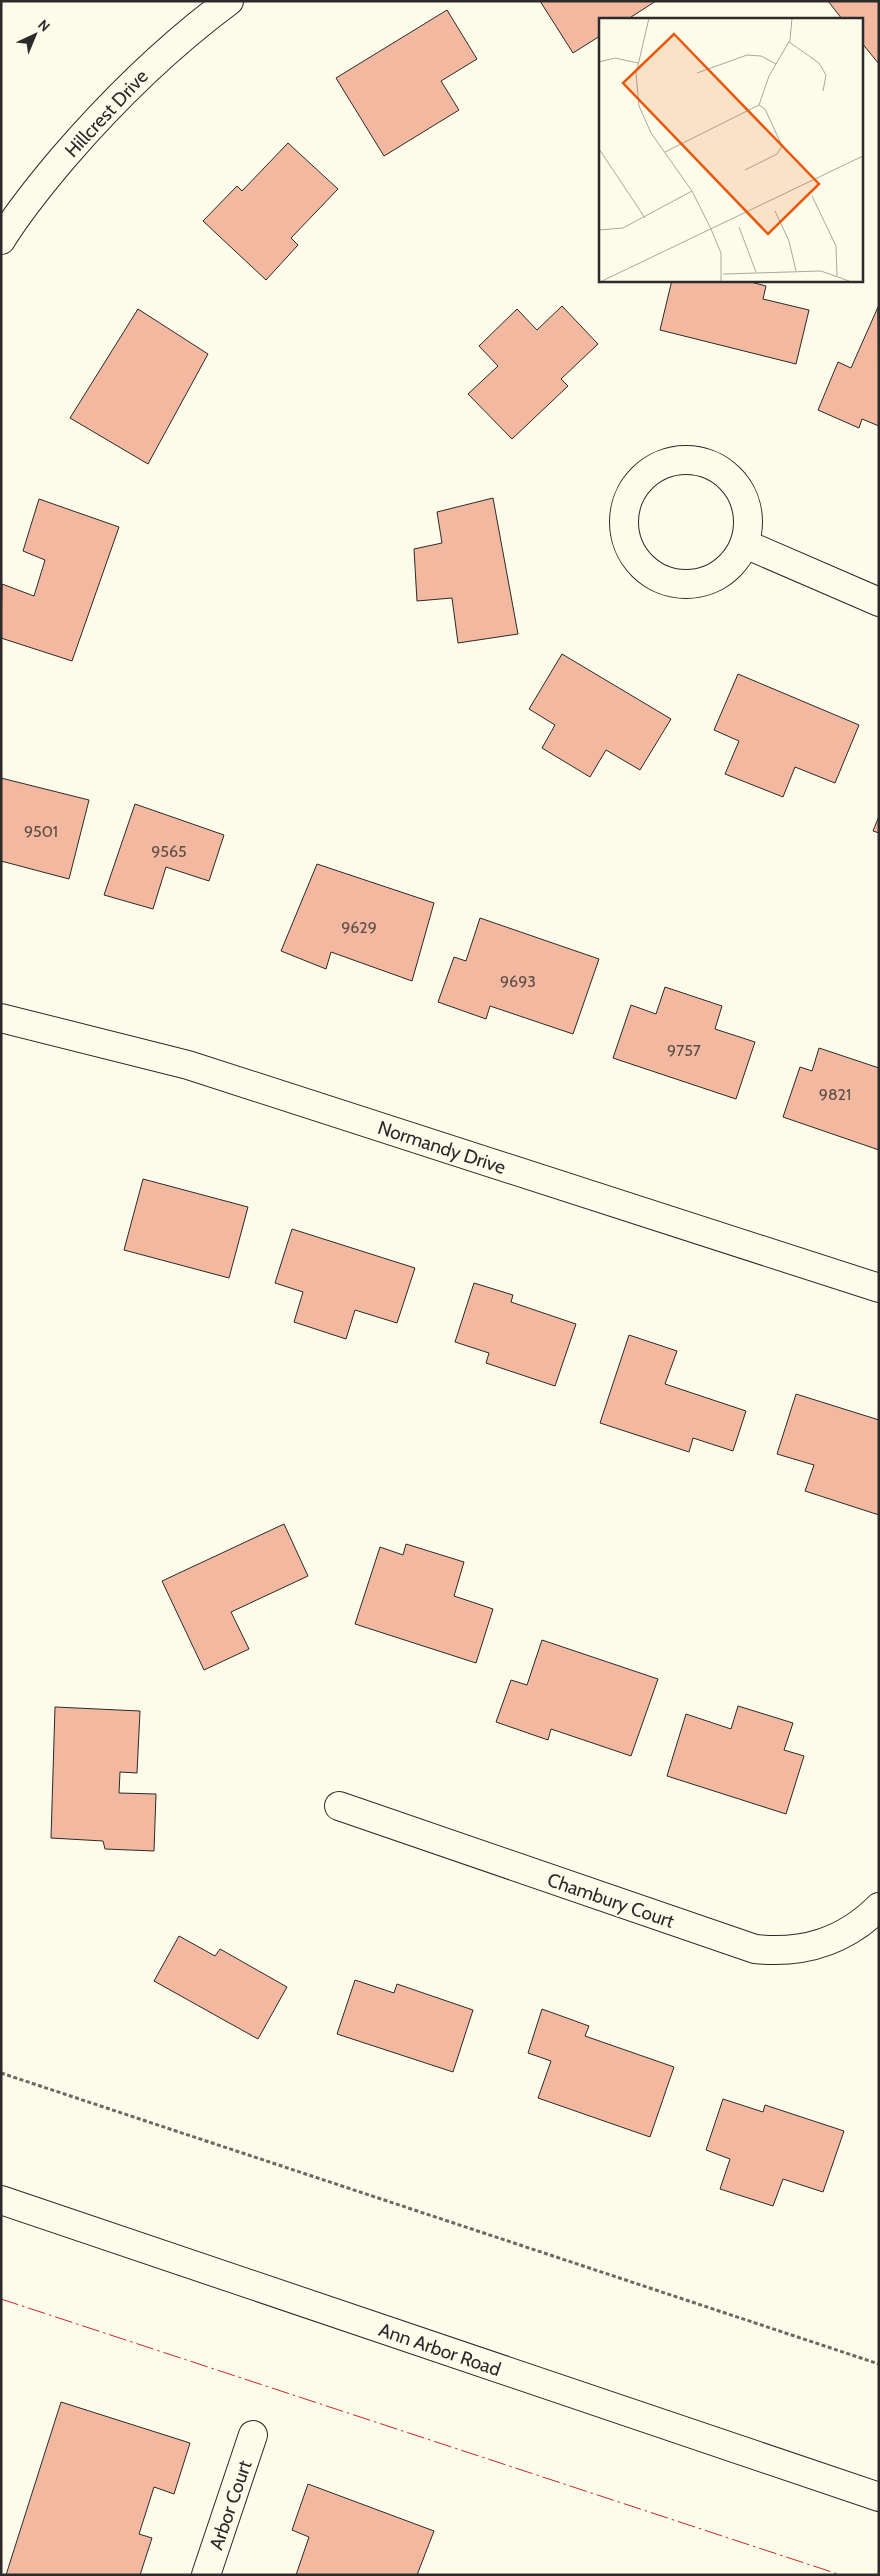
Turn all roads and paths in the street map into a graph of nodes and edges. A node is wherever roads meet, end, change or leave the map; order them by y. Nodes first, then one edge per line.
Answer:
1 (229, 1) edge
2 (1, 240) edge
3 (744, 544) junction
4 (879, 602) edge
5 (1, 1018) edge
6 (879, 1288) edge
7 (339, 1806) dead end
8 (879, 1907) edge
9 (1, 2073) edge
10 (1, 2200) edge
11 (879, 2364) edge
12 (253, 2435) dead end
13 (879, 2497) edge
14 (206, 2575) edge

1 - 2 street, Hillcrest Drive
3 - 3 street
3 - 4 street
5 - 6 street, Normandy Drive
7 - 8 street, Chambury Court
9 - 11 path
10 - 13 street, Ann Arbor Road
12 - 14 street, Arbor Court

